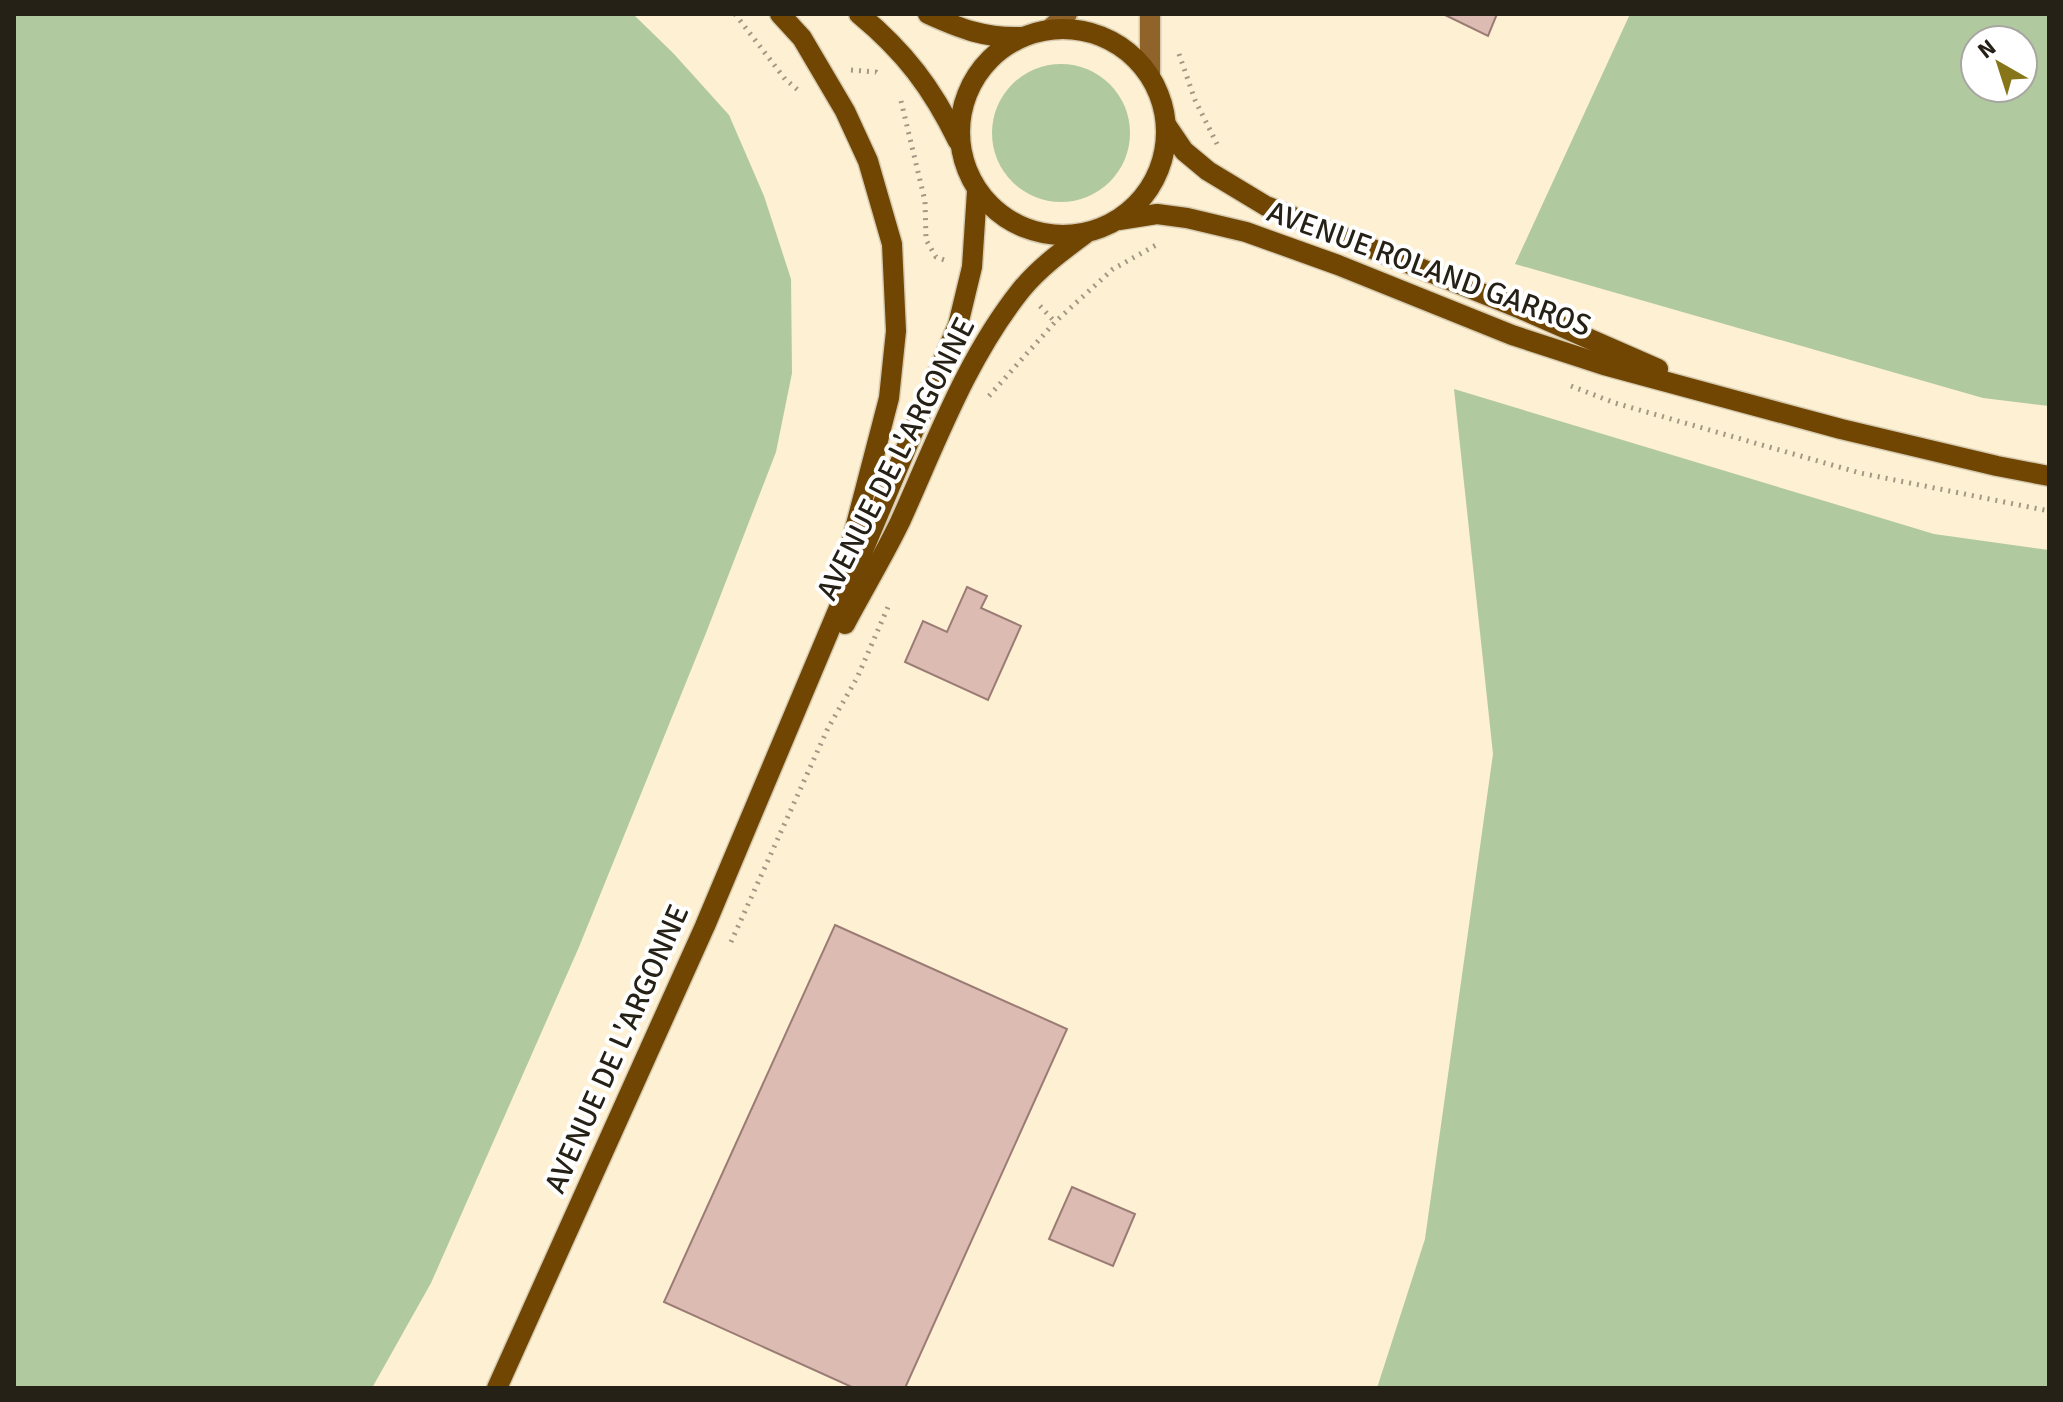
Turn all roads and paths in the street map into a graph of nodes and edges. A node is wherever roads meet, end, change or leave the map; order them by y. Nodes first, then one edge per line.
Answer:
1 (735, 14) edge
2 (780, 14) edge
3 (859, 14) edge
4 (928, 14) edge
5 (1067, 14) edge
6 (1150, 14) edge
7 (1050, 29) junction
8 (1020, 37) junction
9 (1178, 49) dead end
10 (846, 71) dead end
11 (1150, 75) junction
12 (886, 80) dead end
13 (809, 88) dead end
14 (899, 93) dead end
15 (1167, 126) junction
16 (960, 145) junction
17 (1219, 155) dead end
18 (977, 191) junction
19 (1119, 220) junction
20 (1085, 234) junction
21 (954, 264) dead end
22 (1055, 322) dead end
23 (1716, 395) junction
24 (985, 400) dead end
25 (2049, 476) edge
26 (894, 594) dead end
27 (821, 652) junction
28 (786, 733) junction
29 (731, 943) dead end
30 (497, 1388) edge

1 - 13 path
2 - 27 main road
3 - 16 main road
4 - 8 main road
5 - 7 main road
6 - 11 main road
7 - 8 main road
7 - 11 main road
8 - 16 main road
9 - 17 path
10 - 12 path
11 - 15 main road
14 - 21 path
15 - 19 main road
15 - 23 main road, AVENUE ROLAND GARROS
16 - 18 main road
18 - 20 main road
18 - 27 main road, AVENUE DE L'ARGONNE
19 - 20 main road
19 - 23 main road, AVENUE ROLAND GARROS
20 - 28 main road, AVENUE DE L'ARGONNE
22 - 24 path
23 - 25 main road, AVENUE ROLAND GARROS
26 - 29 path
27 - 28 main road, AVENUE DE L'ARGONNE
28 - 30 main road, AVENUE DE L'ARGONNE

